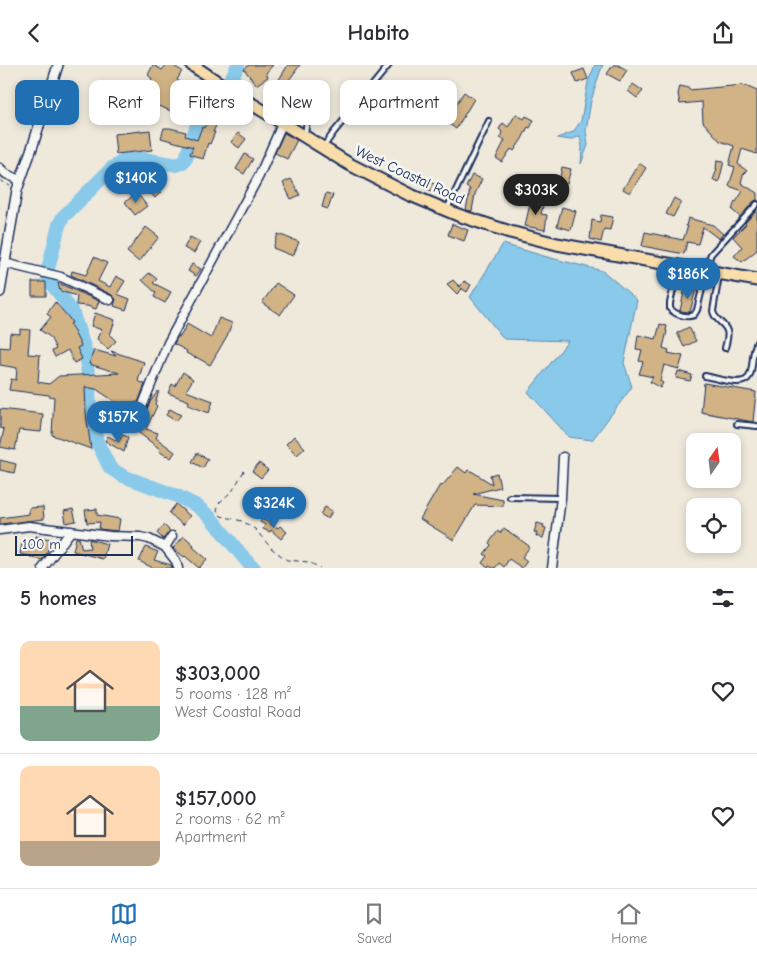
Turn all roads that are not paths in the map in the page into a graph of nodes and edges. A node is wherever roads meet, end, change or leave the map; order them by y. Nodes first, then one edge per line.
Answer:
1 (58, 65) edge
2 (192, 65) edge
3 (390, 65) edge
4 (263, 110) edge
5 (488, 121) dead end
6 (282, 125) edge
7 (287, 125) edge
8 (306, 125) edge
9 (304, 137) junction
10 (323, 148) junction
11 (0, 168) edge
12 (20, 180) junction
13 (757, 204) edge
14 (447, 209) junction
15 (4, 263) junction
16 (679, 266) junction
17 (706, 271) junction
18 (720, 273) junction
19 (757, 280) edge
20 (0, 292) edge
21 (110, 300) dead end
22 (757, 342) edge
23 (725, 348) dead end
24 (705, 376) dead end
25 (737, 423) dead end
26 (135, 424) dead end
27 (757, 426) edge
28 (563, 457) dead end
29 (510, 497) dead end
30 (561, 498) junction
31 (0, 530) edge
32 (71, 531) junction
33 (172, 536) dead end
34 (165, 547) junction
35 (43, 568) edge
36 (178, 568) edge
37 (552, 568) edge

1 - 12 street
2 - 4 main road, West Coastal Road
3 - 10 lane
5 - 14 lane
6 - 26 street
7 - 9 main road, West Coastal Road
8 - 9 lane
9 - 10 main road, West Coastal Road
10 - 14 main road, West Coastal Road
11 - 12 street
12 - 15 street
13 - 17 lane
14 - 16 main road, West Coastal Road
15 - 20 street
15 - 21 street
16 - 17 main road, West Coastal Road
16 - 17 lane
17 - 18 main road, West Coastal Road
18 - 19 main road, West Coastal Road
18 - 23 lane
22 - 24 lane
25 - 27 lane
28 - 30 street
29 - 30 lane
30 - 37 street
31 - 32 street
32 - 34 street
32 - 35 street
33 - 34 street
34 - 36 street

